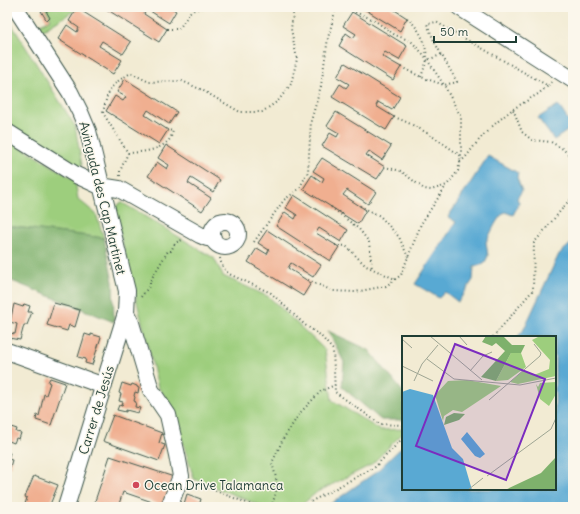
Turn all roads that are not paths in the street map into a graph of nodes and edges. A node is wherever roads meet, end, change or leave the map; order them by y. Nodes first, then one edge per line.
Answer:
1 (15, 7) edge
2 (459, 7) edge
3 (566, 76) edge
4 (7, 132) edge
5 (100, 186) junction
6 (216, 242) road end
7 (127, 308) junction
8 (7, 351) edge
9 (104, 386) junction
10 (66, 507) edge
11 (169, 507) edge

1 - 5 street, Avinguda des Cap Martinet
2 - 3 street
4 - 5 street
5 - 6 street
5 - 7 street, Avinguda des Cap Martinet
7 - 9 street, Carrer de Jesús
7 - 11 street
8 - 9 street
9 - 10 street, Carrer de Jesús

